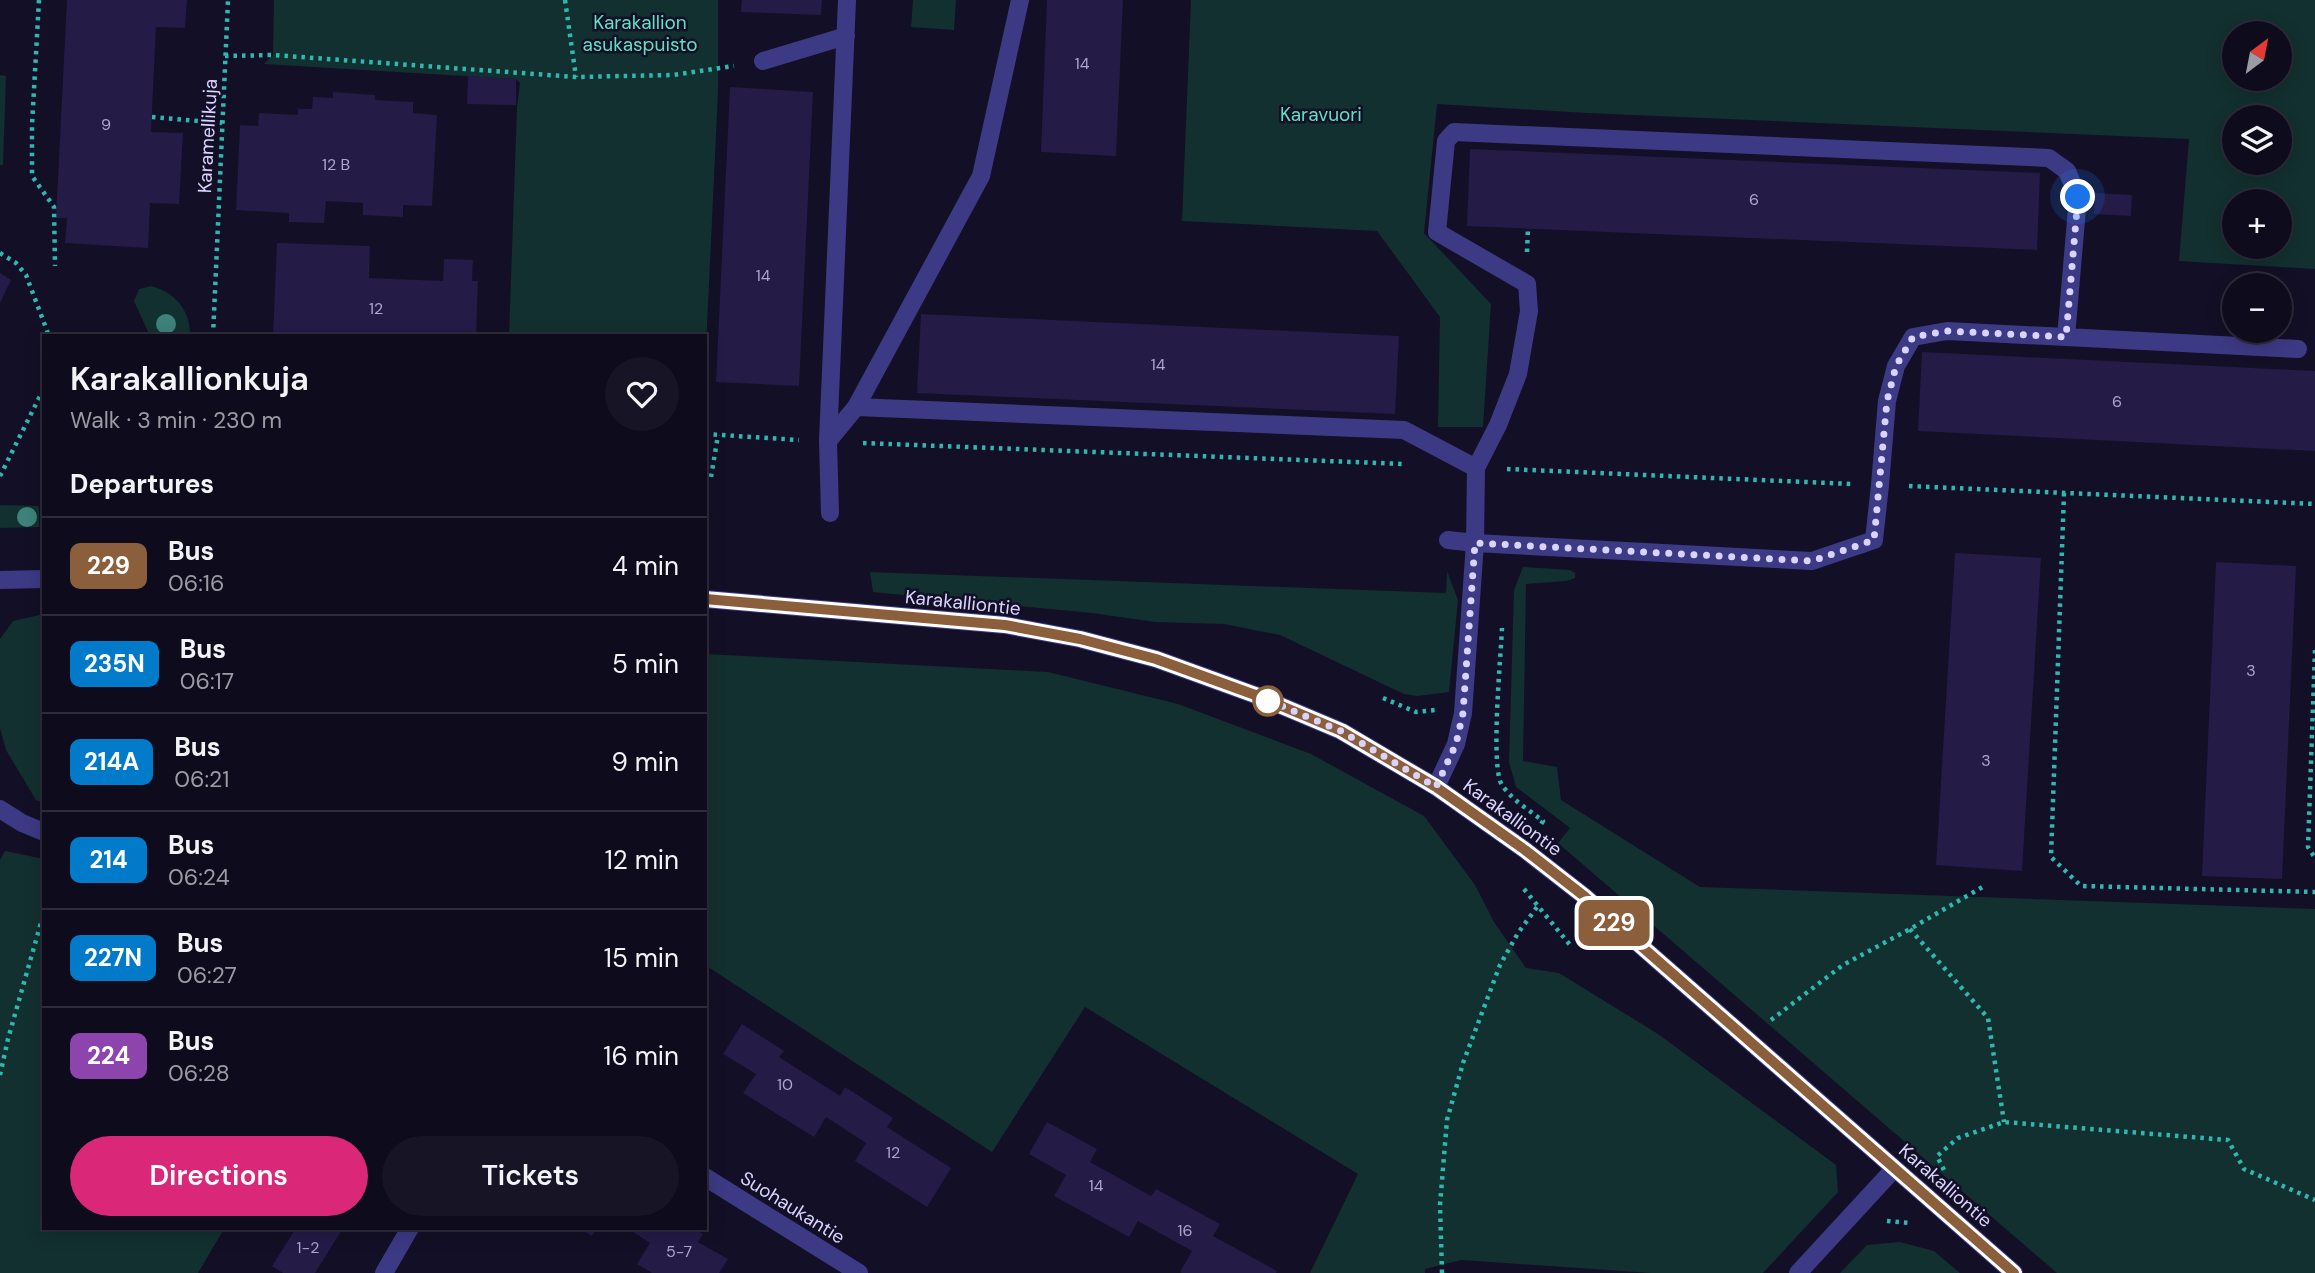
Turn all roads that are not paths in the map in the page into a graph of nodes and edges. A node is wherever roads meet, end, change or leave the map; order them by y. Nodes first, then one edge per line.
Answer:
1 (847, 0) edge
2 (1020, 0) edge
3 (846, 36) junction
4 (763, 61) road end
5 (2066, 337) junction
6 (2298, 349) dead end
7 (856, 407) junction
8 (828, 441) junction
9 (1476, 468) junction
10 (830, 513) dead end
11 (1448, 540) dead end
12 (1475, 543) junction
13 (42, 579) edge
14 (0, 580) edge
15 (707, 599) edge
16 (1436, 787) junction
17 (0, 808) edge
18 (42, 831) edge
19 (1894, 1169) junction
20 (707, 1178) edge
21 (409, 1230) edge
22 (384, 1273) edge
23 (859, 1273) edge
24 (1798, 1273) edge
25 (2014, 1273) edge

1 - 3 street
2 - 7 street
3 - 4 street
3 - 8 street
5 - 6 street
5 - 9 street
5 - 12 street
7 - 8 street
7 - 9 street
8 - 10 street
9 - 12 street
11 - 12 street
12 - 16 street
13 - 14 street
15 - 16 street, Karakalliontie
16 - 19 street, Karakalliontie
17 - 18 street
19 - 24 street
19 - 25 street, Karakalliontie
20 - 23 street, Suohaukantie
21 - 22 street

